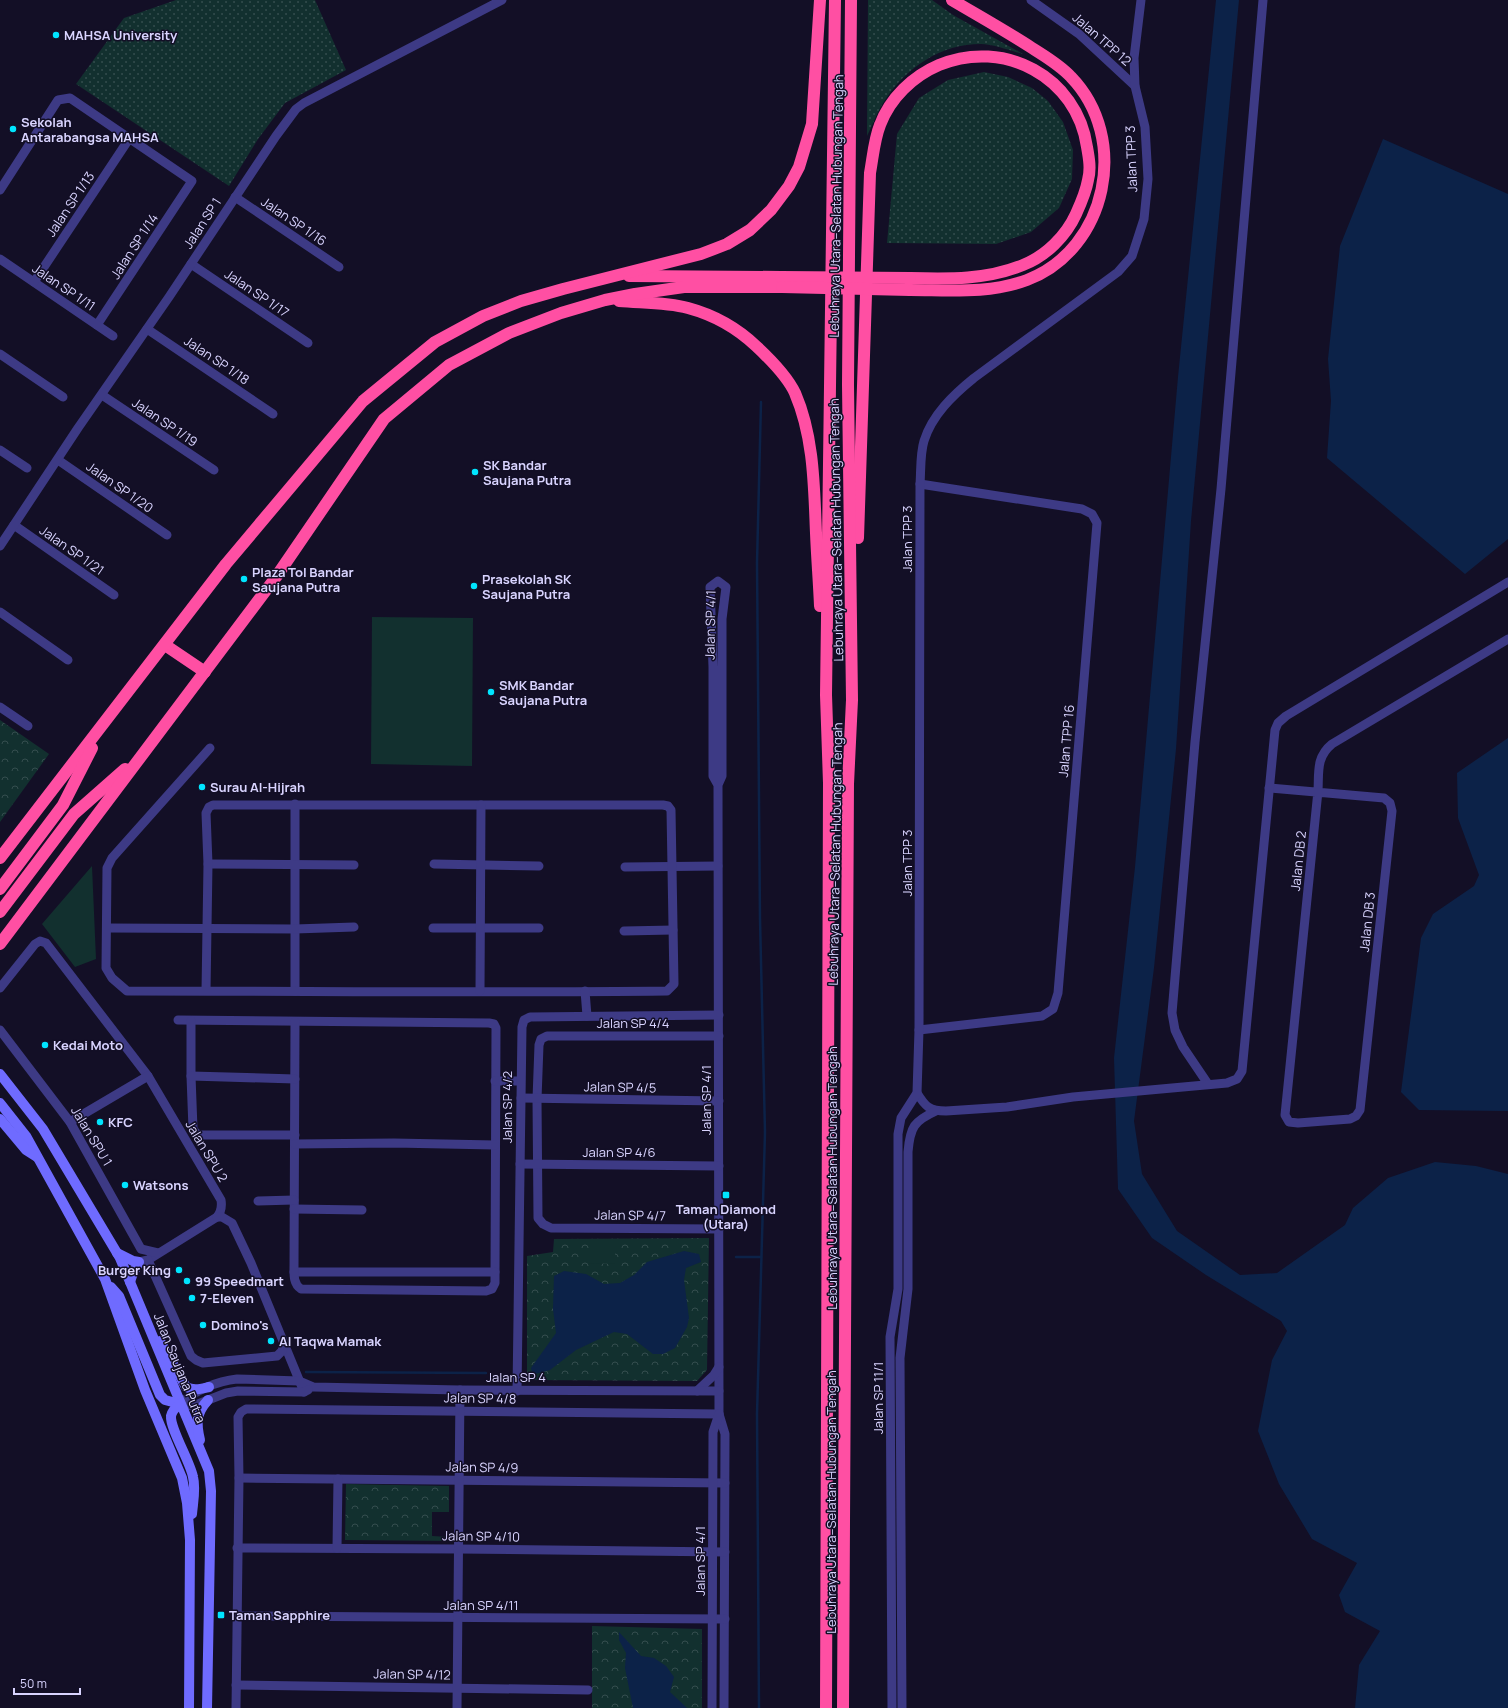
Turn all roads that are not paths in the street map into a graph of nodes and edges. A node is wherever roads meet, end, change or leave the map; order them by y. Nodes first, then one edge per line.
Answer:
1 (502, 0) edge
2 (820, 0) edge
3 (835, 0) edge
4 (851, 0) edge
5 (952, 0) edge
6 (1031, 0) edge
7 (1142, 0) edge
8 (1263, 0) edge
9 (1135, 86) junction
10 (129, 139) junction
11 (0, 190) edge
12 (235, 197) junction
13 (0, 259) edge
14 (191, 264) junction
15 (339, 267) dead end
16 (611, 277) junction
17 (34, 282) junction
18 (781, 282) junction
19 (910, 284) junction
20 (605, 300) junction
21 (97, 325) junction
22 (147, 329) junction
23 (113, 336) dead end
24 (308, 343) dead end
25 (0, 354) edge
26 (102, 395) junction
27 (63, 397) dead end
28 (272, 414) dead end
29 (0, 450) edge
30 (58, 460) junction
31 (27, 468) dead end
32 (214, 470) dead end
33 (920, 484) junction
34 (14, 526) junction
35 (167, 535) dead end
36 (0, 546) edge
37 (1508, 582) edge
38 (114, 595) dead end
39 (0, 612) edge
40 (1508, 639) edge
41 (165, 645) junction
42 (68, 660) dead end
43 (205, 672) junction
44 (826, 695) junction
45 (852, 700) junction
46 (0, 707) edge
47 (104, 723) junction
48 (28, 726) dead end
49 (210, 748) dead end
50 (144, 753) junction
51 (718, 785) junction
52 (1270, 788) junction
53 (1318, 791) junction
54 (295, 804) junction
55 (482, 805) junction
56 (0, 858) edge
57 (208, 864) junction
58 (434, 864) dead end
59 (295, 865) junction
60 (354, 865) dead end
61 (481, 865) junction
62 (539, 866) dead end
63 (673, 866) junction
64 (718, 866) junction
65 (625, 867) dead end
66 (0, 889) edge
67 (0, 912) edge
68 (108, 928) junction
69 (207, 928) junction
70 (354, 928) dead end
71 (433, 928) dead end
72 (481, 928) junction
73 (540, 928) dead end
74 (295, 929) junction
75 (674, 930) junction
76 (624, 931) dead end
77 (0, 944) edge
78 (0, 988) edge
79 (206, 991) junction
80 (295, 991) junction
81 (480, 991) junction
82 (585, 992) junction
83 (719, 1015) junction
84 (587, 1016) junction
85 (178, 1020) dead end
86 (191, 1021) junction
87 (295, 1022) junction
88 (0, 1030) edge
89 (919, 1030) junction
90 (719, 1036) junction
91 (0, 1074) edge
92 (148, 1076) junction
93 (191, 1076) junction
94 (294, 1079) junction
95 (495, 1081) junction
96 (520, 1081) junction
97 (1208, 1084) junction
98 (917, 1093) junction
99 (521, 1098) junction
100 (537, 1099) junction
101 (719, 1101) junction
102 (0, 1103) edge
103 (936, 1111) junction
104 (1356, 1116) joint
105 (0, 1119) edge
106 (70, 1122) junction
107 (295, 1139) junction
108 (495, 1145) junction
109 (38, 1158) junction
110 (520, 1164) junction
111 (537, 1165) junction
112 (719, 1166) junction
113 (258, 1201) dead end
114 (294, 1205) junction
115 (362, 1210) dead end
116 (217, 1217) junction
117 (719, 1229) junction
118 (141, 1249) junction
119 (117, 1253) junction
120 (158, 1253) junction
121 (142, 1261) junction
122 (294, 1272) junction
123 (495, 1272) junction
124 (105, 1279) junction
125 (132, 1287) junction
126 (284, 1344) junction
127 (719, 1367) junction
128 (299, 1381) junction
129 (313, 1387) junction
130 (209, 1388) junction
131 (460, 1390) junction
132 (517, 1390) junction
133 (697, 1391) junction
134 (719, 1391) junction
135 (304, 1392) junction
136 (208, 1400) junction
137 (180, 1404) junction
138 (459, 1411) junction
139 (719, 1414) junction
140 (206, 1465) junction
141 (239, 1478) junction
142 (338, 1479) junction
143 (460, 1480) junction
144 (713, 1482) junction
145 (725, 1483) junction
146 (190, 1540) junction
147 (237, 1548) junction
148 (337, 1548) junction
149 (458, 1549) junction
150 (713, 1552) junction
151 (725, 1552) junction
152 (236, 1616) junction
153 (458, 1617) junction
154 (713, 1619) junction
155 (725, 1619) junction
156 (236, 1685) junction
157 (457, 1687) junction
158 (588, 1690) dead end
159 (189, 1708) edge
160 (207, 1708) edge
161 (236, 1708) edge
162 (457, 1708) edge
163 (712, 1708) edge
164 (724, 1708) edge
165 (826, 1708) edge
166 (843, 1708) edge
167 (892, 1708) edge
168 (902, 1708) edge

1 - 12 street, Jalan SP 1
2 - 16 highway
3 - 44 highway, Lebuhraya Utara–Selatan Hubungan Tengah
4 - 45 highway, Lebuhraya Utara–Selatan Hubungan Tengah
5 - 19 highway
6 - 9 street, Jalan TPP 12
7 - 9 street, Jalan TPP 3
8 - 97 street
9 - 33 street, Jalan TPP 3
10 - 11 street
10 - 17 street, Jalan SP 1/13
10 - 21 street, Jalan SP 1/14
12 - 14 street, Jalan SP 1
12 - 15 street, Jalan SP 1/16
13 - 17 street, Jalan SP 1/11
14 - 22 street, Jalan SP 1
14 - 24 street, Jalan SP 1/17
16 - 18 highway
16 - 41 highway
17 - 21 street, Jalan SP 1/11
18 - 19 highway, bridge
18 - 20 highway
19 - 45 highway
20 - 43 highway
20 - 44 highway
21 - 23 street, Jalan SP 1/11
22 - 26 street, Jalan SP 1
22 - 28 street, Jalan SP 1/18
25 - 27 street
26 - 30 street, Jalan SP 1
26 - 32 street, Jalan SP 1/19
29 - 31 street
30 - 34 street, Jalan SP 1
30 - 35 street, Jalan SP 1/20
33 - 89 street, Jalan TPP 3
33 - 89 street, Jalan TPP 16
34 - 36 street, Jalan SP 1
34 - 38 street, Jalan SP 1/21
37 - 52 street
39 - 42 street
40 - 53 street, Jalan DB 2
41 - 43 highway
41 - 47 highway
43 - 50 highway
44 - 165 highway, Lebuhraya Utara–Selatan Hubungan Tengah
45 - 166 highway, Lebuhraya Utara–Selatan Hubungan Tengah
46 - 48 street
47 - 56 highway
47 - 66 highway
49 - 68 street
50 - 67 highway
50 - 77 highway
51 - 51 street, Jalan SP 4/1
51 - 64 street, Jalan SP 4/1
52 - 53 street
52 - 97 street
53 - 104 street, Jalan DB 3
53 - 104 street, Jalan DB 2
54 - 55 street
54 - 57 street
54 - 59 street
55 - 61 street
55 - 63 street
57 - 59 street
57 - 69 street
58 - 61 street
59 - 60 street
59 - 74 street
61 - 62 street
61 - 72 street
63 - 64 street
63 - 65 street
63 - 75 street
64 - 83 street, Jalan SP 4/1
68 - 69 street
68 - 79 street
69 - 74 street
69 - 79 street
70 - 74 street
71 - 72 street
72 - 73 street
72 - 81 street
74 - 80 street
75 - 76 street
75 - 82 street
78 - 92 street, Jalan SPU 2
79 - 80 street
80 - 81 street
81 - 82 street
82 - 84 street
83 - 84 street, Jalan SP 4/2
83 - 90 street, Jalan SP 4/1
84 - 96 street, Jalan SP 4/2
85 - 86 street
86 - 87 street
86 - 93 street, Jalan SPU 2
87 - 94 street
87 - 95 street
88 - 106 street, Jalan SPU 1
89 - 98 street, Jalan TPP 3
90 - 100 street, Jalan SP 4/4
90 - 101 street, Jalan SP 4/1
91 - 119 main road, Jalan Saujana Putra
92 - 106 street
92 - 116 street, Jalan SPU 2
93 - 94 street
93 - 107 street, Jalan SPU 2
94 - 107 street
95 - 96 street
95 - 108 street
96 - 99 street, Jalan SP 4/2
97 - 103 street
98 - 103 street
98 - 167 street, Jalan SP 11/1
99 - 100 street, Jalan SP 4/5
99 - 110 street, Jalan SP 4/2
100 - 101 street, Jalan SP 4/5
100 - 111 street
101 - 112 street, Jalan SP 4/1
102 - 109 main road
103 - 168 street, Jalan SP 11/1
105 - 109 main road
106 - 118 street, Jalan SPU 1
107 - 108 street
107 - 114 street
108 - 123 street
109 - 124 main road
110 - 111 street, Jalan SP 4/6
110 - 132 street, Jalan SP 4/2
111 - 112 street, Jalan SP 4/6
111 - 117 street, Jalan SP 4/7
112 - 117 street, Jalan SP 4/1
113 - 114 street
114 - 115 street
114 - 122 street
116 - 120 street
116 - 126 street
117 - 127 street, Jalan SP 4/1
118 - 120 street
118 - 121 street
119 - 121 main road
119 - 125 main road, Jalan Saujana Putra
120 - 121 street
121 - 125 main road
121 - 126 street
122 - 123 street
122 - 123 street
124 - 137 main road
124 - 146 main road
125 - 130 main road
125 - 137 main road, Jalan Saujana Putra
126 - 128 street
127 - 133 street
127 - 134 street, Jalan SP 4/1
128 - 129 street, Jalan SP 4
128 - 130 street, Jalan SP 4
128 - 135 street
129 - 131 street, Jalan SP 4
129 - 135 street
130 - 137 street, Jalan SP 4
131 - 132 street, Jalan SP 4
131 - 138 street
132 - 133 street, Jalan SP 4
133 - 134 street, Jalan SP 4
134 - 139 street, Jalan SP 4/1
135 - 136 street
136 - 137 street
136 - 140 main road
137 - 140 main road, Jalan Saujana Putra
137 - 146 main road
138 - 139 street, Jalan SP 4/8
138 - 141 street, Jalan SP 4/8
138 - 143 street
139 - 144 street, Jalan SP 4/1
139 - 145 street, Jalan SP 4/1
140 - 160 main road, Jalan Saujana Putra
141 - 142 street, Jalan SP 4/9
141 - 147 street
142 - 143 street, Jalan SP 4/9
142 - 148 street
143 - 144 street, Jalan SP 4/9
143 - 149 street
144 - 145 street, Jalan SP 4/9
144 - 150 street, Jalan SP 4/1
145 - 151 street, Jalan SP 4/1
146 - 159 main road
147 - 148 street, Jalan SP 4/10
147 - 152 street
148 - 149 street, Jalan SP 4/10
149 - 150 street, Jalan SP 4/10
149 - 153 street
150 - 151 street, Jalan SP 4/10
150 - 154 street, Jalan SP 4/1
151 - 155 street, Jalan SP 4/1
152 - 153 street, Jalan SP 4/11
152 - 156 street
153 - 154 street, Jalan SP 4/11
153 - 157 street
154 - 155 street, Jalan SP 4/11
154 - 163 street, Jalan SP 4/1
155 - 164 street, Jalan SP 4/1
156 - 157 street, Jalan SP 4/12
156 - 161 street
157 - 158 street, Jalan SP 4/12
157 - 162 street

